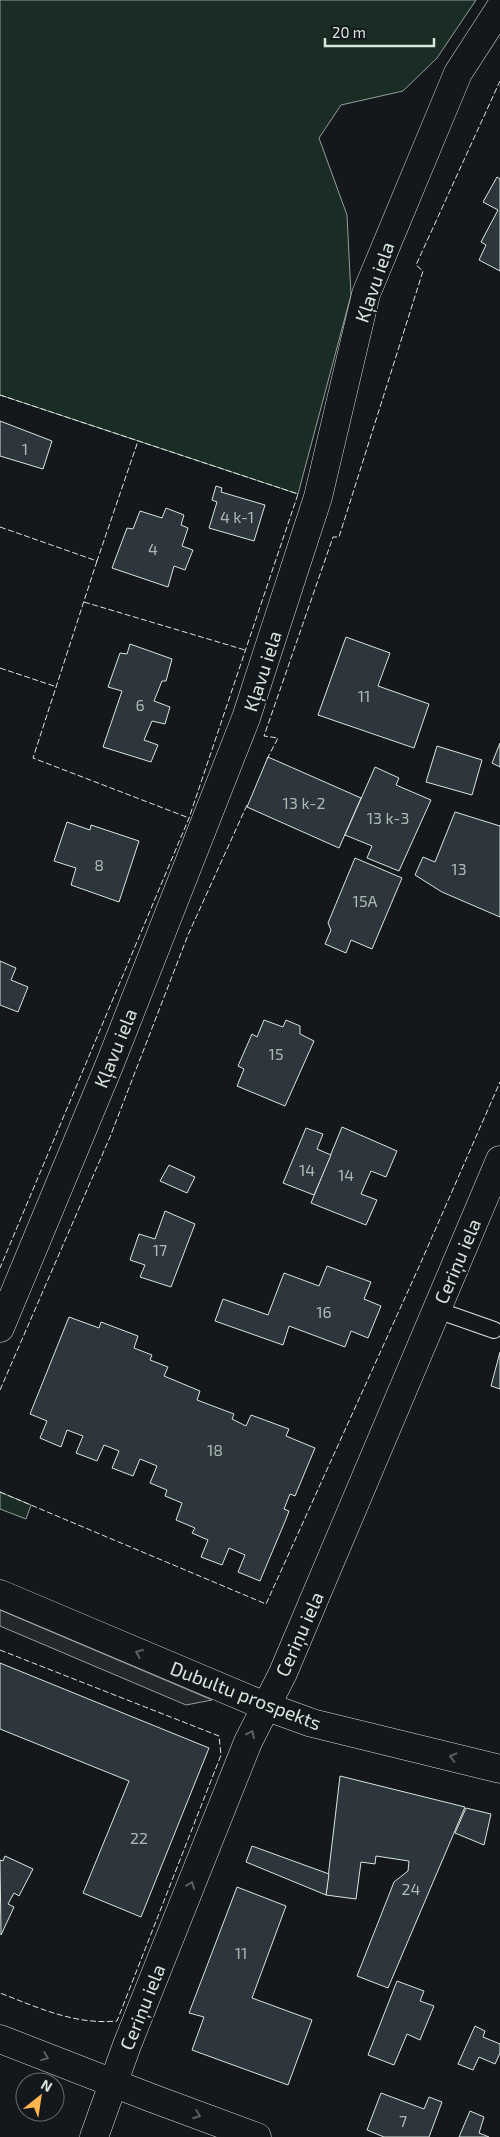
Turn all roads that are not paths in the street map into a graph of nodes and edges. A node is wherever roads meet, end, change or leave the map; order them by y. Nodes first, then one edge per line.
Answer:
1 (500, 8) edge
2 (500, 1160) edge
3 (437, 1310) junction
4 (0, 1328) edge
5 (494, 1330) dead end
6 (0, 1594) edge
7 (265, 1706) junction
8 (500, 1769) edge
9 (0, 2039) edge
10 (113, 2084) junction
11 (94, 2137) edge
12 (257, 2137) edge

1 - 4 street, Kļavu iela
2 - 3 street, Ceriņu iela
3 - 5 lane
3 - 7 street, Ceriņu iela
7 -> 6 street, Dubultu prospekts
8 -> 7 street, Dubultu prospekts
10 -> 7 street, Ceriņu iela
9 -> 10 street
10 - 11 street, Ceriņu iela
10 -> 12 street

